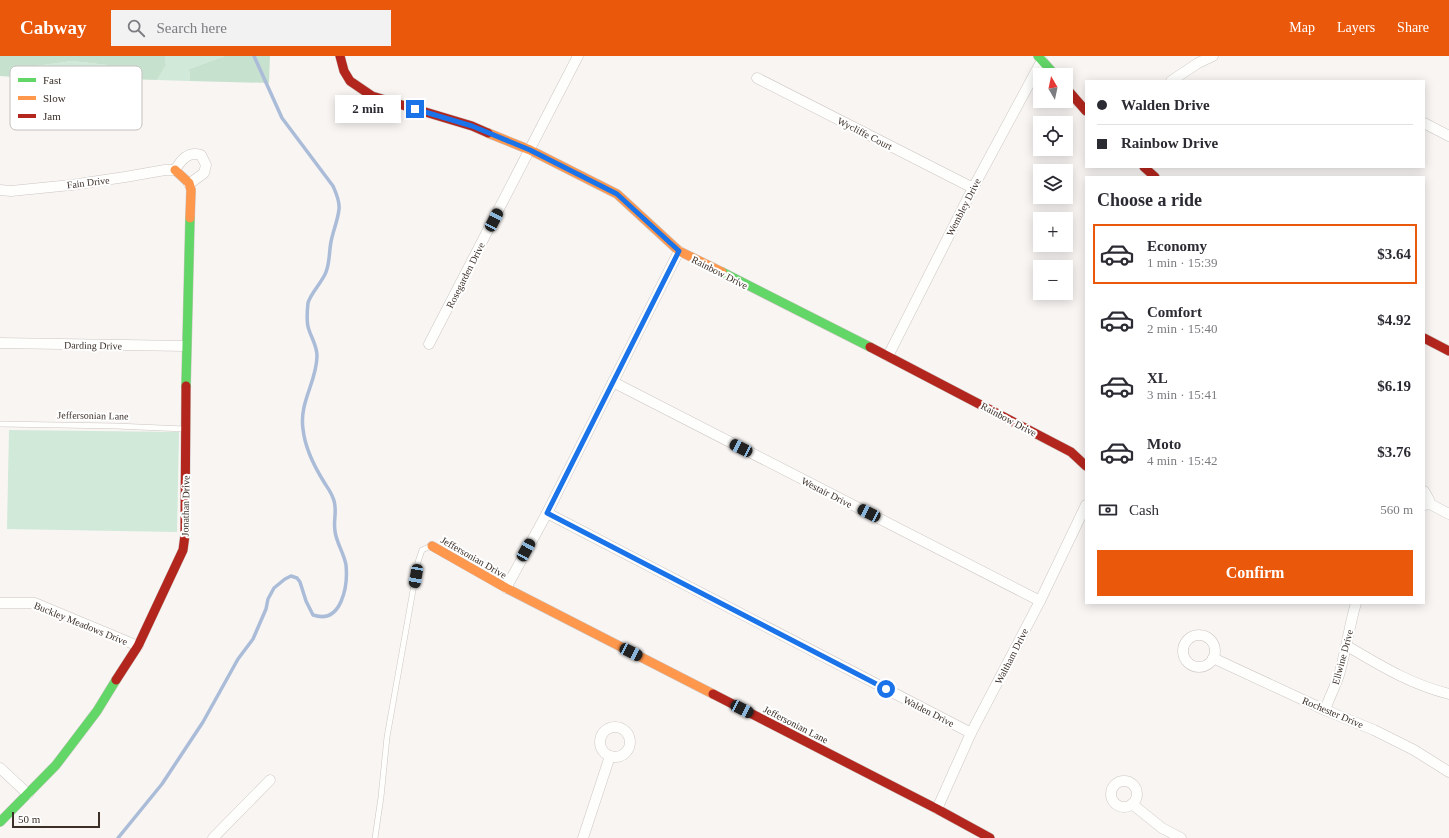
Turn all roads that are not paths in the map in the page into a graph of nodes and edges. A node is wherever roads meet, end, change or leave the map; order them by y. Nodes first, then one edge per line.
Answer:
1 (340, 56) edge
2 (578, 56) edge
3 (1214, 56) edge
4 (1040, 58) edge
5 (1049, 68) edge
6 (757, 78) dead end
7 (1172, 80) edge
8 (1073, 96) edge
9 (1085, 110) edge
10 (1425, 124) edge
11 (1449, 136) edge
12 (530, 150) junction
13 (1145, 168) edge
14 (174, 170) junction
15 (1154, 176) edge
16 (189, 184) junction
17 (973, 188) junction
18 (0, 190) edge
19 (679, 251) junction
20 (1425, 339) edge
21 (0, 343) edge
22 (429, 344) dead end
23 (186, 346) junction
24 (1449, 351) edge
25 (888, 356) junction
26 (614, 382) junction
27 (0, 424) edge
28 (186, 429) junction
29 (1085, 453) edge
30 (1076, 456) junction
31 (1085, 465) edge
32 (1425, 493) edge
33 (1427, 505) edge
34 (1085, 507) edge
35 (547, 513) junction
36 (1449, 514) edge
37 (432, 546) joint
38 (506, 588) junction
39 (1040, 601) junction
40 (0, 603) edge
41 (1356, 604) edge
42 (138, 646) junction
43 (1347, 646) junction
44 (1213, 658) dead end
45 (1449, 694) edge
46 (1325, 710) junction
47 (971, 733) junction
48 (610, 756) dead end
49 (0, 768) edge
50 (1449, 772) edge
51 (270, 780) dead end
52 (28, 794) junction
53 (1132, 804) dead end
54 (937, 809) junction
55 (1, 819) edge
56 (213, 838) edge
57 (375, 838) edge
58 (583, 838) edge
59 (990, 838) edge
60 (1181, 838) edge

1 - 12 street, Rainbow Drive
2 - 12 street, Rosegarden Drive
3 - 7 street
4 - 5 street
4 - 17 street, Wembley Drive
6 - 17 street, Wycliffe Court
8 - 9 street
10 - 11 street
12 - 19 street, Rainbow Drive
12 - 22 street, Rosegarden Drive
13 - 15 street
14 - 16 street
14 - 16 street
14 - 18 street, Fain Drive
16 - 23 street, Jonathan Drive
17 - 25 street, Wembley Drive
19 - 25 street, Rainbow Drive
19 - 26 street
20 - 24 street
21 - 23 street, Darding Drive
23 - 28 street, Jonathan Drive
25 - 30 street, Rainbow Drive
26 - 35 street
26 - 39 street, Westair Drive
27 - 28 lane, Jeffersonian Lane
28 - 42 street, Jonathan Drive
29 - 30 street
30 - 31 street, Rainbow Drive
32 - 33 street
33 - 36 street
34 - 39 street, Waltham Drive
35 - 38 street
35 - 47 street, Walden Drive
37 - 38 street, Jeffersonian Drive
37 - 57 lane
38 - 54 street, Jeffersonian Lane
39 - 47 street, Waltham Drive
40 - 42 street, Buckley Meadows Drive
41 - 43 street, Ellwine Drive
42 - 52 street, Jonathan Drive
43 - 45 street
43 - 46 street, Ellwine Drive
44 - 46 street, Rochester Drive
46 - 50 street, Rochester Drive
47 - 54 street, Waltham Drive
48 - 58 street
49 - 52 street
51 - 56 street
52 - 55 street, Jonathan Drive
53 - 60 street
54 - 59 street, Jeffersonian Lane

